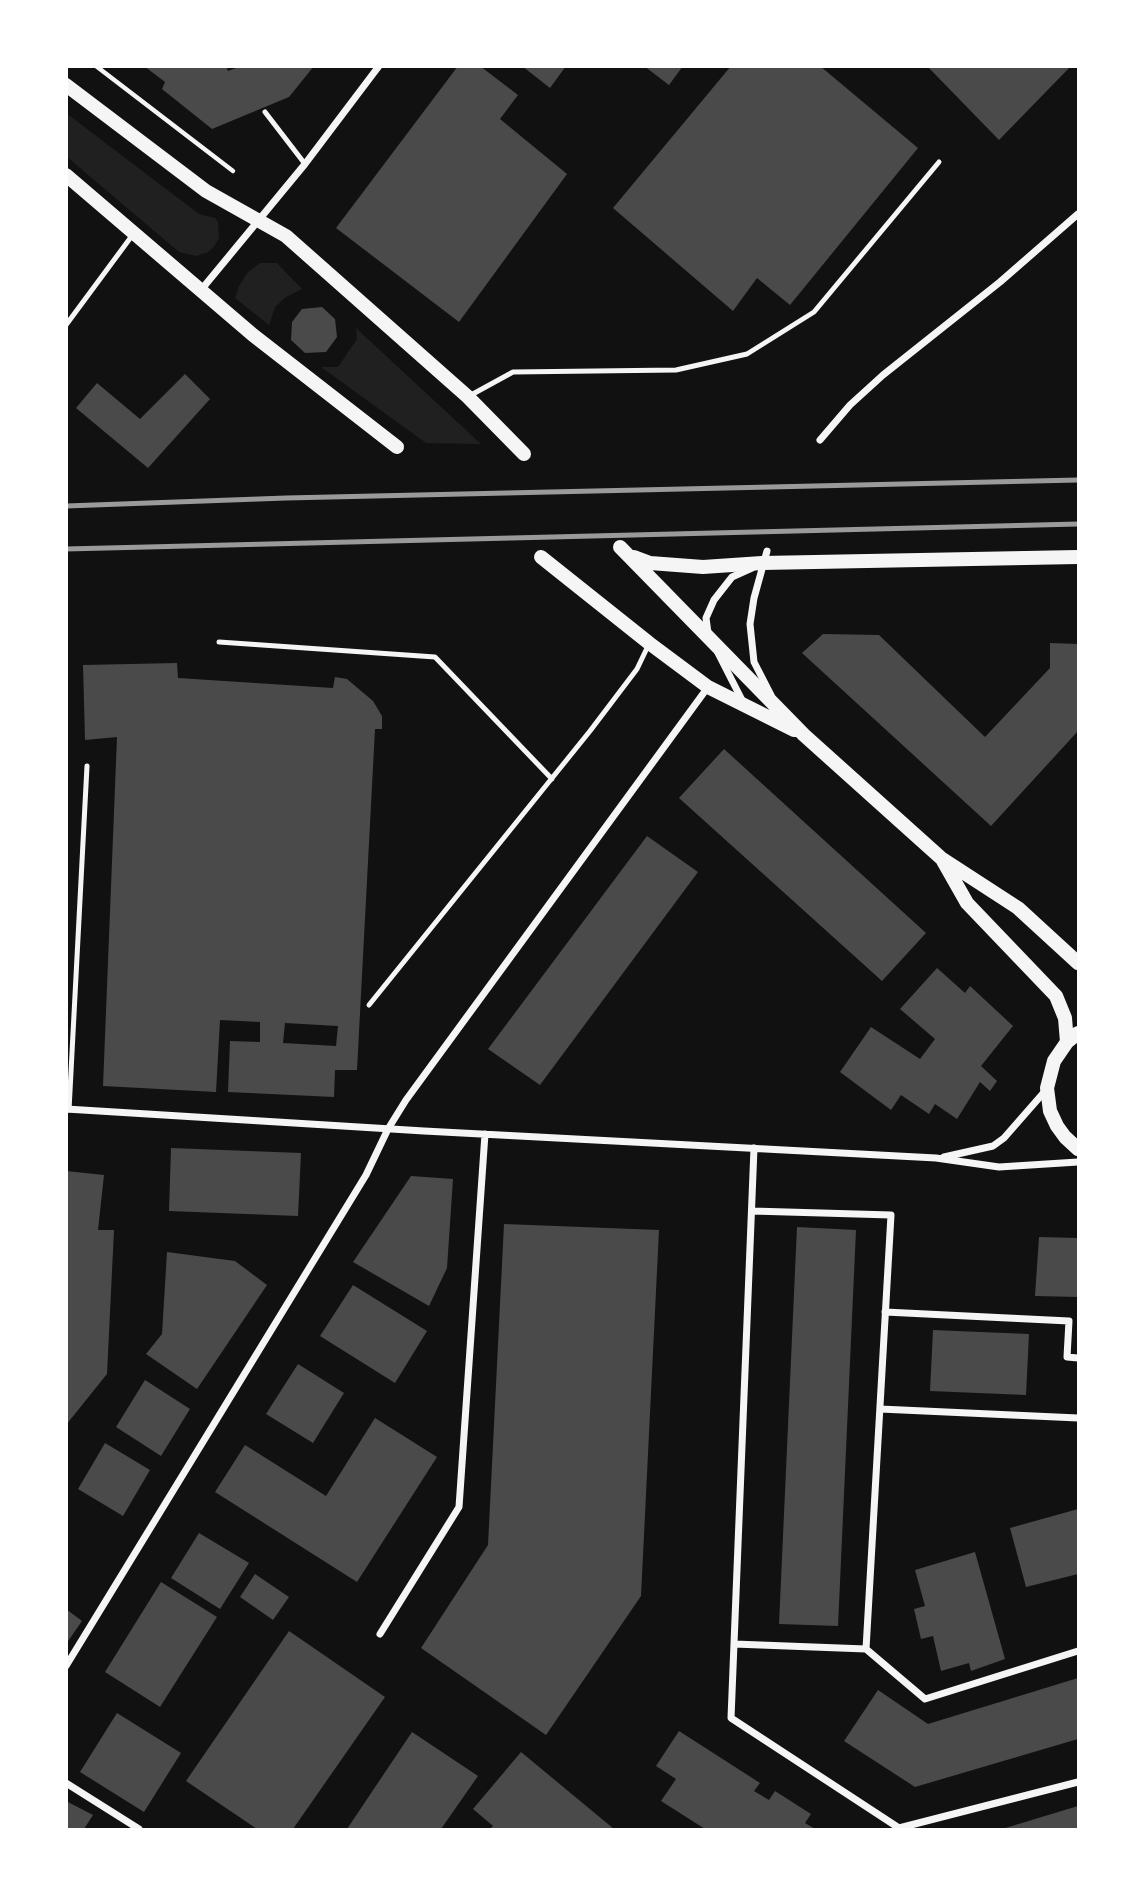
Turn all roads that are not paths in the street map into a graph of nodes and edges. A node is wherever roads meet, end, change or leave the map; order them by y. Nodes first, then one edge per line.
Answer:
1 (379, 66) edge
2 (66, 85) edge
3 (265, 112) dead end
4 (939, 162) dead end
5 (305, 164) junction
6 (66, 175) edge
7 (1079, 214) edge
8 (260, 220) junction
9 (134, 233) junction
10 (201, 290) junction
11 (66, 325) edge
12 (468, 397) junction
13 (820, 440) dead end
14 (397, 447) dead end
15 (524, 454) dead end
16 (541, 557) dead end
17 (765, 557) junction
18 (1079, 557) edge
19 (709, 636) junction
20 (219, 642) dead end
21 (649, 643) junction
22 (708, 687) junction
23 (744, 705) junction
24 (776, 705) junction
25 (804, 735) junction
26 (87, 766) dead end
27 (552, 779) junction
28 (941, 858) junction
29 (1079, 963) edge
30 (369, 1005) dead end
31 (1073, 1038) edge
32 (1047, 1088) junction
33 (68, 1109) edge
34 (388, 1129) junction
35 (485, 1134) junction
36 (754, 1148) junction
37 (1079, 1149) edge
38 (936, 1158) junction
39 (1079, 1162) edge
40 (752, 1211) junction
41 (885, 1312) junction
42 (1079, 1358) edge
43 (880, 1409) junction
44 (1079, 1418) edge
45 (380, 1634) dead end
46 (734, 1644) junction
47 (866, 1650) junction
48 (1079, 1651) edge
49 (66, 1666) edge
50 (1079, 1782) edge
51 (66, 1783) edge
52 (139, 1829) edge

1 - 5 street
2 - 8 main road
3 - 5 lane
4 - 12 lane
5 - 8 street
6 - 9 main road
7 - 13 street
8 - 10 street
8 - 12 main road
9 - 10 main road
9 - 11 lane
10 - 14 main road
12 - 15 main road
16 - 21 main road
17 - 18 main road
17 - 19 street
17 - 19 main road
17 - 24 street
19 - 23 street
19 - 24 main road
20 - 27 lane
21 - 22 main road
21 - 27 lane
22 - 23 main road
22 - 34 street
23 - 25 main road
24 - 25 main road
25 - 28 main road
26 - 33 lane
27 - 30 lane
28 - 29 main road
28 - 31 main road
31 - 32 main road
32 - 37 main road
32 - 38 street
33 - 34 street
34 - 35 street
34 - 49 street
35 - 36 street
35 - 45 street
36 - 38 street
36 - 40 street
38 - 39 street
40 - 41 street
40 - 46 street
41 - 42 street
41 - 43 street
43 - 44 street
43 - 47 street
46 - 47 street
46 - 50 street
47 - 48 street
51 - 52 street

